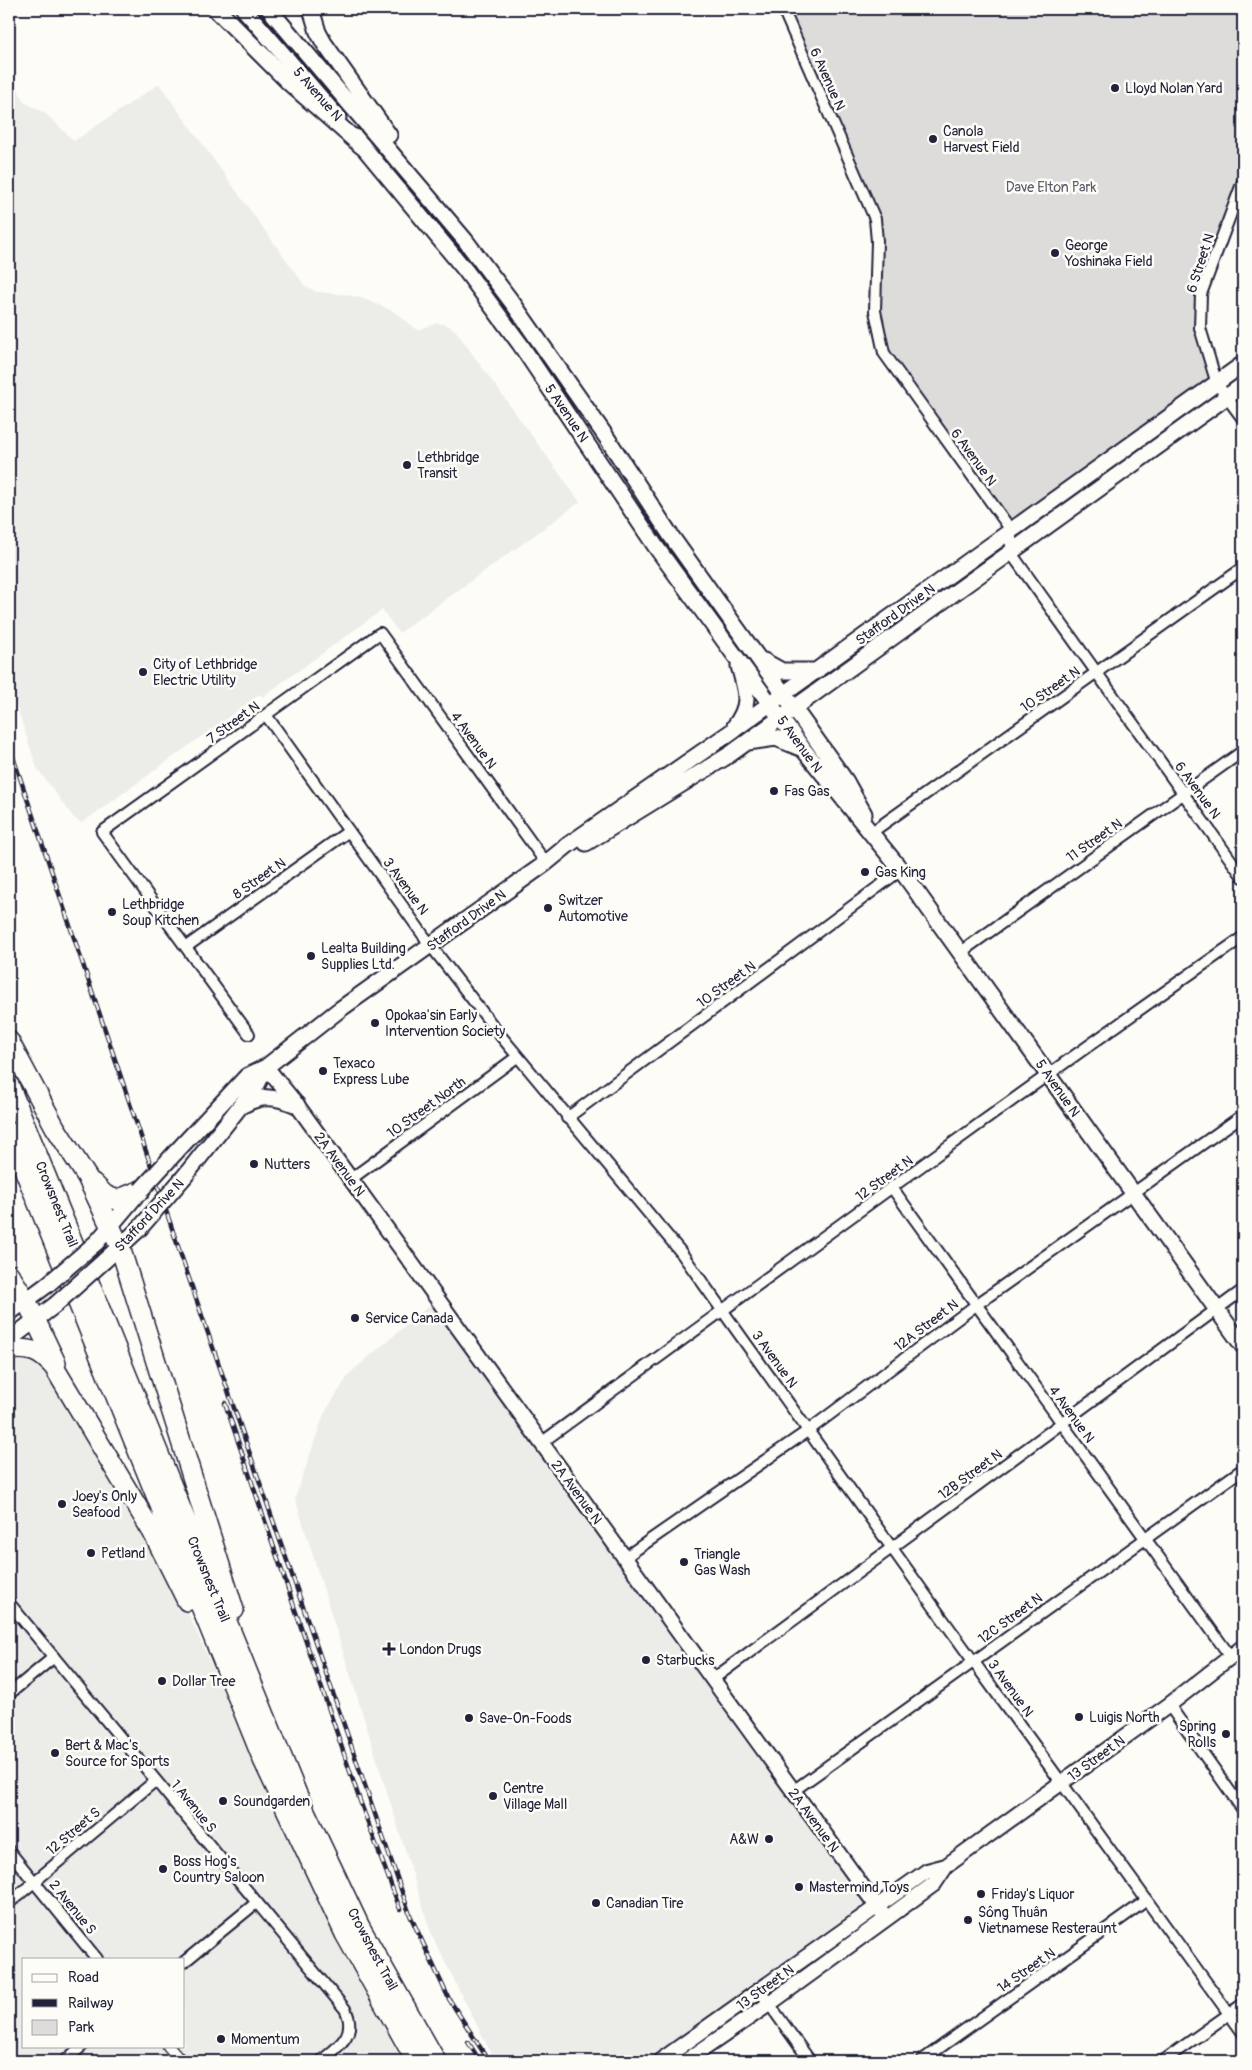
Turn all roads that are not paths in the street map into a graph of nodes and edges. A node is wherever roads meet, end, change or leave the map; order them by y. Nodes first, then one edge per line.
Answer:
1 (216, 9) edge
2 (244, 9) edge
3 (269, 9) edge
4 (310, 9) edge
5 (782, 9) edge
6 (362, 146) junction
7 (412, 175) junction
8 (1243, 181) edge
9 (1243, 364) edge
10 (1217, 384) junction
11 (1243, 385) edge
12 (1226, 397) junction
13 (1243, 419) edge
14 (1010, 530) junction
15 (1011, 553) junction
16 (1243, 568) edge
17 (380, 633) joint
18 (755, 654) junction
19 (737, 657) junction
20 (817, 671) junction
21 (1096, 674) junction
22 (784, 694) junction
23 (770, 704) junction
24 (794, 707) junction
25 (266, 715) junction
26 (780, 717) junction
27 (728, 734) junction
28 (744, 743) junction
29 (803, 749) junction
30 (1243, 751) edge
31 (1183, 794) junction
32 (349, 831) junction
33 (872, 832) junction
34 (546, 863) junction
35 (901, 870) junction
36 (1243, 877) edge
37 (1243, 937) edge
38 (431, 946) junction
39 (186, 947) junction
40 (961, 952) junction
41 (249, 1034) dead end
42 (9, 1041) edge
43 (517, 1057) junction
44 (266, 1067) junction
45 (1048, 1073) junction
46 (9, 1085) edge
47 (297, 1105) junction
48 (239, 1107) junction
49 (1243, 1115) edge
50 (567, 1118) junction
51 (9, 1132) edge
52 (87, 1177) junction
53 (351, 1179) junction
54 (892, 1189) junction
55 (1132, 1192) junction
56 (133, 1196) junction
57 (110, 1224) junction
58 (120, 1247) junction
59 (9, 1274) edge
60 (1243, 1290) edge
61 (27, 1302) junction
62 (976, 1305) junction
63 (1217, 1309) junction
64 (723, 1310) junction
65 (9, 1313) edge
66 (37, 1320) junction
67 (9, 1340) edge
68 (1243, 1346) edge
69 (9, 1350) edge
70 (73, 1398) junction
71 (1062, 1424) junction
72 (809, 1430) junction
73 (541, 1443) junction
74 (1243, 1468) edge
75 (1145, 1538) junction
76 (892, 1548) junction
77 (624, 1558) junction
78 (9, 1603) edge
79 (1243, 1647) edge
80 (1230, 1656) junction
81 (54, 1657) junction
82 (974, 1661) junction
83 (713, 1679) junction
84 (9, 1694) edge
85 (1169, 1705) junction
86 (265, 1717) junction
87 (263, 1760) junction
88 (155, 1781) junction
89 (1061, 1782) junction
90 (793, 1791) junction
91 (1243, 1810) edge
92 (9, 1851) edge
93 (946, 1866) junction
94 (35, 1881) junction
95 (1147, 1900) junction
96 (9, 1903) edge
97 (256, 1904) junction
98 (877, 1907) junction
99 (886, 1919) junction
100 (96, 1958) edge
101 (185, 1961) edge
102 (760, 1991) junction
103 (769, 2004) junction
104 (1243, 2004) edge
105 (1230, 2014) junction
106 (1243, 2033) edge
107 (80, 2048) edge
108 (170, 2048) edge
109 (65, 2061) edge
110 (181, 2061) edge
111 (321, 2061) edge
112 (416, 2061) edge
113 (436, 2061) edge
114 (660, 2061) edge
115 (686, 2061) edge
116 (810, 2061) edge
117 (921, 2061) edge
118 (1163, 2061) edge

1 - 6 main road
2 - 6 main road, 5 Avenue N
3 - 7 main road, 5 Avenue N
4 - 7 main road
5 - 14 street, 6 Avenue N
6 - 19 main road, 5 Avenue N
7 - 18 main road, 5 Avenue N
8 - 10 street, 6 Street N
9 - 10 main road, Stafford Drive N
10 - 12 street, 6 Street N
10 - 14 main road, Stafford Drive N
11 - 12 main road, Stafford Drive N
12 - 13 street, 6 Street N
12 - 15 main road, Stafford Drive N
14 - 15 street
14 - 20 main road, Stafford Drive N
15 - 21 street, 6 Avenue N
15 - 24 main road, Stafford Drive N
16 - 21 street, 10 Street N
17 - 25 street, 7 Street N
17 - 34 street, 4 Avenue N
18 - 20 main road
18 - 22 main road, 5 Avenue N
19 - 23 main road, 5 Avenue N
19 - 27 main road
20 - 22 main road, Stafford Drive N
21 - 31 street, 6 Avenue N
21 - 33 street, 10 Street N
22 - 23 main road, Stafford Drive N
22 - 24 main road, 5 Avenue N
23 - 26 main road, 5 Avenue N
23 - 27 main road, Stafford Drive N
24 - 26 main road, Stafford Drive N
24 - 33 main road, 5 Avenue N
25 - 32 street, 3 Avenue N
25 - 39 street, 7 Street N
26 - 28 main road, Stafford Drive N
26 - 29 main road, 5 Avenue N
27 - 34 main road, Stafford Drive N
28 - 29 main road
28 - 34 main road, Stafford Drive N
29 - 33 main road, 5 Avenue N
30 - 31 street, 11 Street N
31 - 36 street, 6 Avenue N
31 - 40 street, 11 Street N
32 - 38 street, 3 Avenue N
32 - 39 street, 8 Street N
33 - 35 main road, 5 Avenue N
34 - 38 main road, Stafford Drive N
35 - 40 main road, 5 Avenue N
35 - 50 street, 10 Street N
37 - 45 street, 12 Street N
38 - 43 street, 3 Avenue N
38 - 44 main road, Stafford Drive N
39 - 41 street
40 - 45 main road, 5 Avenue N
42 - 52 highway
43 - 50 street, 3 Avenue N
43 - 53 street, 10 Street North
44 - 47 street, 2A Avenue N
44 - 48 main road, Stafford Drive N
44 - 56 main road, Stafford Drive N, bridge
45 - 54 street, 12 Street N
45 - 55 main road, 5 Avenue N
46 - 86 highway, Crowsnest Trail
47 - 48 main road
47 - 53 street, 2A Avenue N
48 - 58 main road, Stafford Drive N, bridge
49 - 55 street, 12A Street N
50 - 64 street, 3 Avenue N
51 - 87 highway, Crowsnest Trail
52 - 56 highway
52 - 57 highway
53 - 73 street, 2A Avenue N
54 - 62 street, 4 Avenue N
54 - 64 street, 12 Street N
55 - 62 street, 12A Street N
55 - 63 main road, 5 Avenue N
56 - 57 main road, Stafford Drive N
57 - 58 highway
57 - 61 main road, Stafford Drive N, bridge
58 - 66 main road, Stafford Drive N, bridge
58 - 86 highway
59 - 61 highway
60 - 63 street, 12B Street N
61 - 65 main road, Stafford Drive N
61 - 66 highway
62 - 71 street, 4 Avenue N
62 - 72 street, 12A Street N
63 - 68 main road, 5 Avenue N
63 - 71 street, 12B Street N
64 - 72 street, 3 Avenue N
64 - 73 street, 12 Street N
66 - 67 main road, Stafford Drive N
66 - 70 highway
69 - 70 highway
70 - 87 highway
71 - 75 street, 4 Avenue N
71 - 76 street, 12B Street N
72 - 76 street, 3 Avenue N
72 - 77 street, 12A Street N
73 - 77 street, 2A Avenue N
74 - 75 street, 12C Street N
75 - 80 street, 4 Avenue N
75 - 82 street, 12C Street N
76 - 82 street, 3 Avenue N
76 - 83 street, 12B Street N
77 - 83 street, 2A Avenue N
78 - 81 street, 1 Avenue S
79 - 80 street, 13 Street N
80 - 85 street, 13 Street N
81 - 84 street
81 - 88 street, 1 Avenue S
82 - 89 street, 3 Avenue N
82 - 90 street, 12C Street N
83 - 90 street, 2A Avenue N
85 - 89 street, 13 Street N
85 - 91 street
86 - 113 highway, Crowsnest Trail
87 - 112 highway, Crowsnest Trail
88 - 94 street, 12 Street S
88 - 97 street, 1 Avenue S
89 - 93 street, 13 Street N
89 - 95 street, 3 Avenue N
90 - 98 street, 2A Avenue N
92 - 94 street, 2 Avenue S
93 - 98 street, 13 Street N
93 - 99 street, 13 Street N
94 - 96 street, 12 Street S
94 - 100 street, 2 Avenue S
95 - 105 street, 3 Avenue N
95 - 117 street, 14 Street N
97 - 101 street
97 - 111 street, 1 Avenue S
98 - 99 street, 2A Avenue N
98 - 102 street, 13 Street N
99 - 103 street, 13 Street N
102 - 103 street
102 - 114 street, 13 Street N
103 - 115 street, 13 Street N
103 - 116 street
104 - 105 street
105 - 106 street, 3 Avenue N
105 - 118 street
107 - 109 street
108 - 110 street

